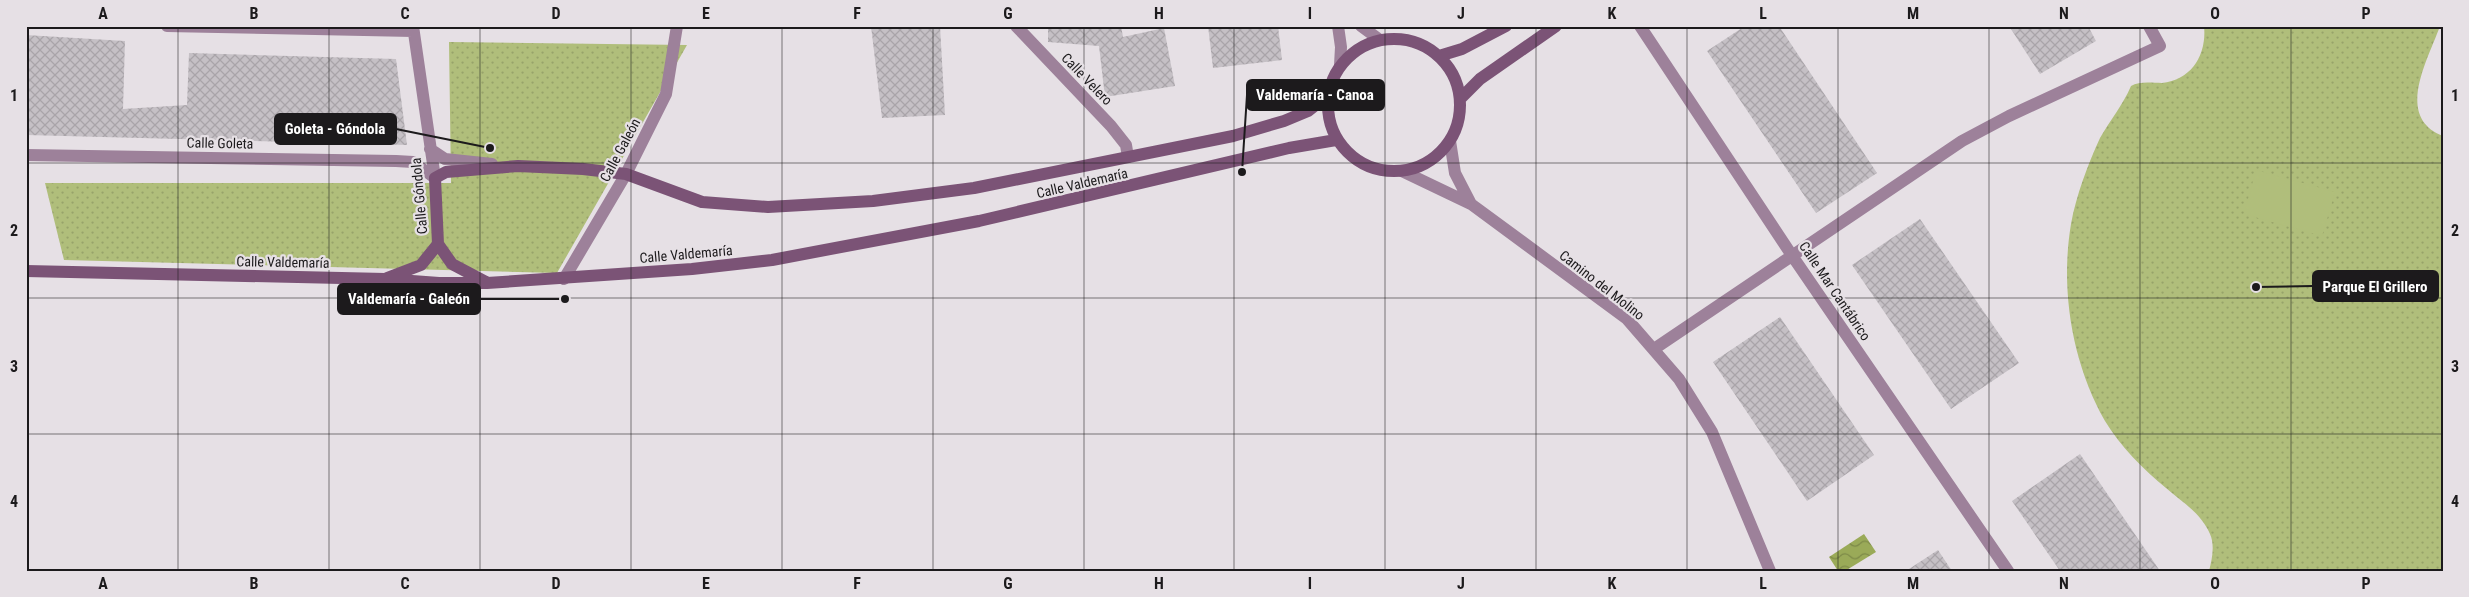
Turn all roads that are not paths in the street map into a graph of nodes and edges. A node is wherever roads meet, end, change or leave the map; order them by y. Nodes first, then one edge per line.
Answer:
1 (167, 26) edge
2 (677, 26) edge
3 (1016, 26) edge
4 (1338, 26) edge
5 (1361, 26) edge
6 (1506, 26) edge
7 (1556, 26) edge
8 (1640, 26) edge
9 (2149, 26) edge
10 (355, 28) edge
11 (413, 29) edge
12 (1380, 40) junction
13 (1438, 56) junction
14 (1340, 65) junction
15 (1327, 96) junction
16 (1460, 99) junction
17 (1336, 140) junction
18 (1450, 141) junction
19 (430, 149) junction
20 (26, 154) edge
21 (1128, 157) junction
22 (413, 162) junction
23 (518, 166) junction
24 (1402, 171) junction
25 (626, 174) junction
26 (435, 178) junction
27 (1471, 204) junction
28 (438, 244) junction
29 (1793, 256) junction
30 (26, 271) edge
31 (385, 279) junction
32 (564, 279) junction
33 (487, 283) junction
34 (1654, 349) junction
35 (1770, 571) edge
36 (2008, 571) edge

1 - 10 street
2 - 25 street, Calle Galeón
3 - 21 street, Calle Velero
4 - 14 street
5 - 12 street
6 - 13 main road
7 - 16 main road
8 - 29 street, Calle Mar Cantábrico
9 - 29 street
10 - 11 street
11 - 19 street, Calle Góndola
12 - 13 main road
12 - 14 main road
13 - 16 main road
14 - 15 main road
15 - 17 main road
15 - 21 main road, Calle Valdemaría
16 - 18 main road
17 - 24 main road
17 - 32 main road, Calle Valdemaría
18 - 24 main road
18 - 27 street, Camino del Molino
19 - 22 street
19 - 23 street, Calle Valdemaría
19 - 26 street, Calle Góndola
20 - 22 street, Calle Goleta
21 - 25 main road, Calle Valdemaría
22 - 26 street
23 - 25 main road, Calle Valdemaría
23 - 26 main road, Calle Valdemaría
24 - 27 street, Camino del Molino
25 - 32 street, Calle Galeón
26 - 28 main road, Calle Góndola
27 - 34 street, Camino del Molino
28 - 31 main road, Calle Góndola
28 - 33 main road, Calle Góndola
29 - 34 street
29 - 36 street, Calle Mar Cantábrico
30 - 31 main road, Calle Valdemaría
31 - 33 main road, Calle Valdemaría
32 - 33 main road, Calle Valdemaría
34 - 35 street, Camino del Molino

